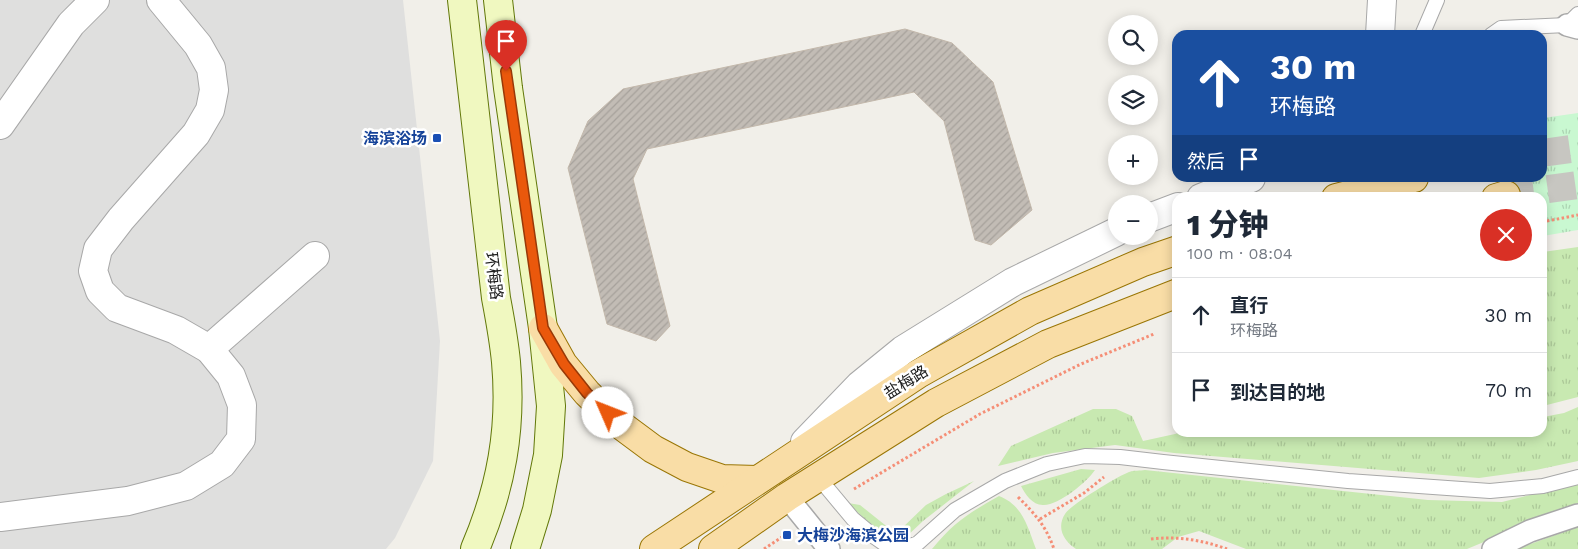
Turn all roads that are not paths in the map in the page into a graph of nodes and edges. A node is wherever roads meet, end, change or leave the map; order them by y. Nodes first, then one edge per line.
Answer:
1 (95, 0) edge
2 (161, 0) edge
3 (462, 0) edge
4 (498, 0) edge
5 (1382, 0) edge
6 (1437, 0) edge
7 (1574, 22) edge
8 (1380, 30) edge
9 (1424, 30) edge
10 (1498, 30) edge
11 (0, 125) edge
12 (1241, 182) edge
13 (1398, 182) edge
14 (1216, 192) edge
15 (1359, 192) edge
16 (1172, 209) edge
17 (1158, 215) edge
18 (1108, 236) edge
19 (1172, 252) edge
20 (315, 256) dead end
21 (1172, 295) edge
22 (543, 328) junction
23 (209, 349) junction
24 (791, 457) junction
25 (818, 477) junction
26 (1578, 477) edge
27 (757, 480) junction
28 (787, 497) junction
29 (1578, 515) edge
30 (0, 517) edge
31 (476, 549) edge
32 (525, 549) edge
33 (654, 549) edge
34 (713, 549) edge
35 (829, 549) edge
36 (1493, 549) edge

1 - 11 street
2 - 23 street
3 - 31 main road, 环梅路
4 - 22 main road
5 - 8 street
6 - 9 lane
7 - 10 lane
12 - 14 street
13 - 15 main road
16 - 17 street
18 - 24 street
19 - 24 main road, 盐梅路
20 - 23 street
21 - 25 main road, 盐梅路
22 - 27 main road
22 - 32 main road
23 - 30 street
24 - 27 main road, 盐梅路
25 - 26 lane
25 - 28 main road, 盐梅路
27 - 33 main road, 盐梅路
28 - 34 main road, 盐梅路
28 - 35 street
29 - 36 street

